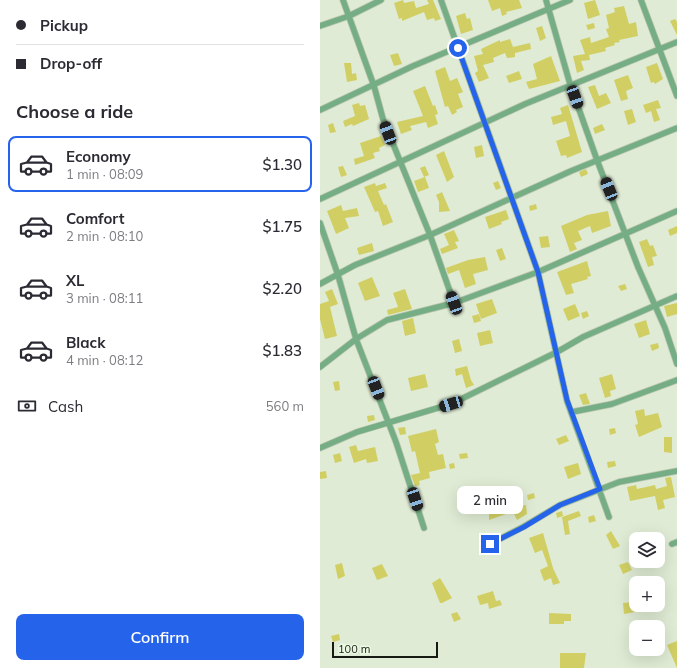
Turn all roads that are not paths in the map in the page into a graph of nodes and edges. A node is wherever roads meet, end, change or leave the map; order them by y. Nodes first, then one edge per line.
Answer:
1 (343, 0) edge
2 (381, 0) edge
3 (441, 0) edge
4 (546, 0) edge
5 (570, 0) edge
6 (641, 0) edge
7 (550, 10) junction
8 (348, 16) junction
9 (320, 26) edge
10 (677, 42) edge
11 (458, 48) junction
12 (661, 49) junction
13 (570, 84) junction
14 (374, 86) junction
15 (677, 96) edge
16 (320, 110) edge
17 (486, 122) junction
18 (677, 128) edge
19 (597, 160) junction
20 (399, 162) junction
21 (511, 197) junction
22 (320, 199) edge
23 (677, 212) edge
24 (320, 223) edge
25 (627, 233) junction
26 (430, 235) junction
27 (538, 272) junction
28 (338, 276) junction
29 (320, 284) edge
30 (677, 296) edge
31 (454, 303) junction
32 (656, 305) junction
33 (356, 340) junction
34 (557, 352) junction
35 (677, 364) edge
36 (320, 367) edge
37 (677, 380) edge
38 (572, 412) junction
39 (389, 423) junction
40 (320, 448) edge
41 (677, 470) edge
42 (600, 489) junction
43 (610, 517) dead end
44 (424, 528) dead end
45 (490, 544) dead end

1 - 8 street
2 - 8 street
3 - 11 street
4 - 7 street
5 - 7 street
6 - 12 street
7 - 11 street
7 - 13 street
8 - 9 street
8 - 14 street
10 - 12 street
11 - 14 street
11 - 17 street
12 - 13 street
12 - 15 street
13 - 17 street
13 - 19 street
14 - 16 street
14 - 20 street
17 - 20 street
17 - 21 street
18 - 19 street
19 - 21 street
19 - 25 street
20 - 22 street
20 - 26 street
21 - 26 street
21 - 27 street
23 - 25 street
24 - 28 street
25 - 27 street
25 - 32 street
26 - 28 street
26 - 31 street
27 - 31 street
27 - 34 street
28 - 29 street
28 - 33 street
30 - 32 street
31 - 33 street
32 - 34 street
32 - 35 street
33 - 36 street
33 - 39 street
34 - 38 street
34 - 39 street
37 - 38 street
38 - 42 street
39 - 40 street
39 - 44 street
41 - 42 street
42 - 43 street
42 - 45 street

